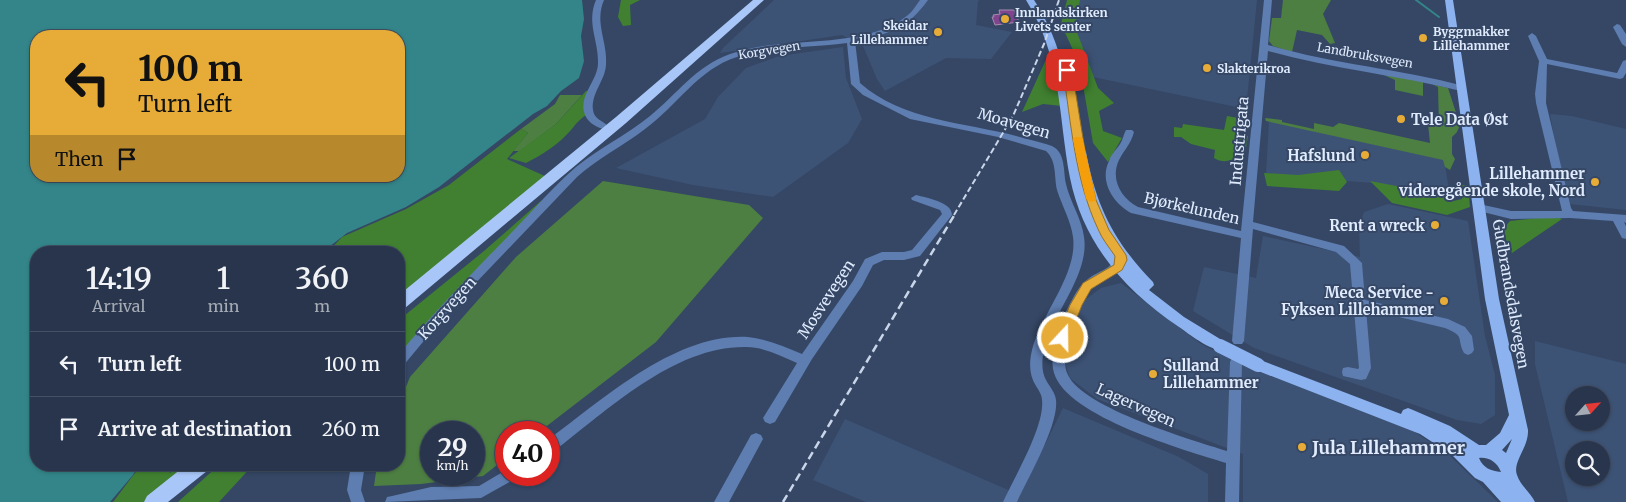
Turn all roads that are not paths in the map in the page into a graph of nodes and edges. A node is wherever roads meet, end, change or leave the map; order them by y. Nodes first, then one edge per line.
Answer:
1 (600, 0) edge
2 (758, 0) edge
3 (768, 0) edge
4 (924, 0) edge
5 (1030, 0) edge
6 (1036, 0) edge
7 (1268, 0) edge
8 (1449, 0) edge
9 (1617, 27) dead end
10 (1532, 36) dead end
11 (851, 39) junction
12 (1626, 44) edge
13 (1264, 47) junction
14 (1543, 61) junction
15 (1626, 63) edge
16 (679, 70) junction
17 (1461, 88) junction
18 (602, 126) dead end
19 (616, 132) dead end
20 (1128, 132) dead end
21 (629, 135) junction
22 (916, 198) dead end
23 (1479, 208) junction
24 (1570, 214) junction
25 (1621, 219) edge
26 (1247, 230) junction
27 (1626, 235) edge
28 (1116, 265) junction
29 (1092, 282) junction
30 (405, 299) edge
31 (1359, 303) junction
32 (1238, 341) dead end
33 (1468, 350) dead end
34 (405, 355) edge
35 (805, 360) junction
36 (1236, 362) dead end
37 (1348, 372) dead end
38 (1516, 415) junction
39 (770, 418) dead end
40 (560, 439) edge
41 (756, 439) dead end
42 (1479, 455) junction
43 (1232, 458) junction
44 (1507, 470) junction
45 (193, 471) edge
46 (357, 471) edge
47 (1489, 477) junction
48 (495, 484) edge
49 (154, 502) edge
50 (358, 502) edge
51 (392, 502) edge
52 (721, 502) edge
53 (1010, 502) edge
54 (1232, 502) edge
55 (1511, 502) edge
56 (1527, 502) edge

1 - 18 street
2 - 16 highway
3 - 16 highway
4 - 11 street, Korgvegen
5 - 28 main road
6 - 28 main road
7 - 13 street, Industrigata
8 - 17 main road, Gudbrandsdalsvegen
9 - 12 street
10 - 14 street
11 - 21 street, Korgvegen
11 - 53 street, Moavegen
13 - 17 street, Landbruksvegen
13 - 26 street, Industrigata
14 - 15 street
14 - 24 street
16 - 30 highway
17 - 23 main road, Gudbrandsdalsvegen
19 - 21 street
20 - 26 street, Bjørkelunden
21 - 34 street, Korgvegen
22 - 35 street, Mosvevegen
23 - 24 street
23 - 38 main road, Gudbrandsdalsvegen
24 - 25 street
25 - 27 street
26 - 31 street
26 - 32 street, Industrigata
28 - 29 street, Lagervegen
28 - 29 street
28 - 42 main road, bridge
29 - 43 street, Lagervegen
31 - 33 street
31 - 37 street
35 - 39 street, Mosvevegen
35 - 40 street
36 - 43 street
38 - 42 main road
38 - 44 main road, Gudbrandsdalsvegen
41 - 52 street
42 - 44 main road
42 - 47 main road
43 - 54 street
44 - 47 main road
44 - 56 main road
45 - 49 highway
46 - 50 street
47 - 55 main road
48 - 51 street

